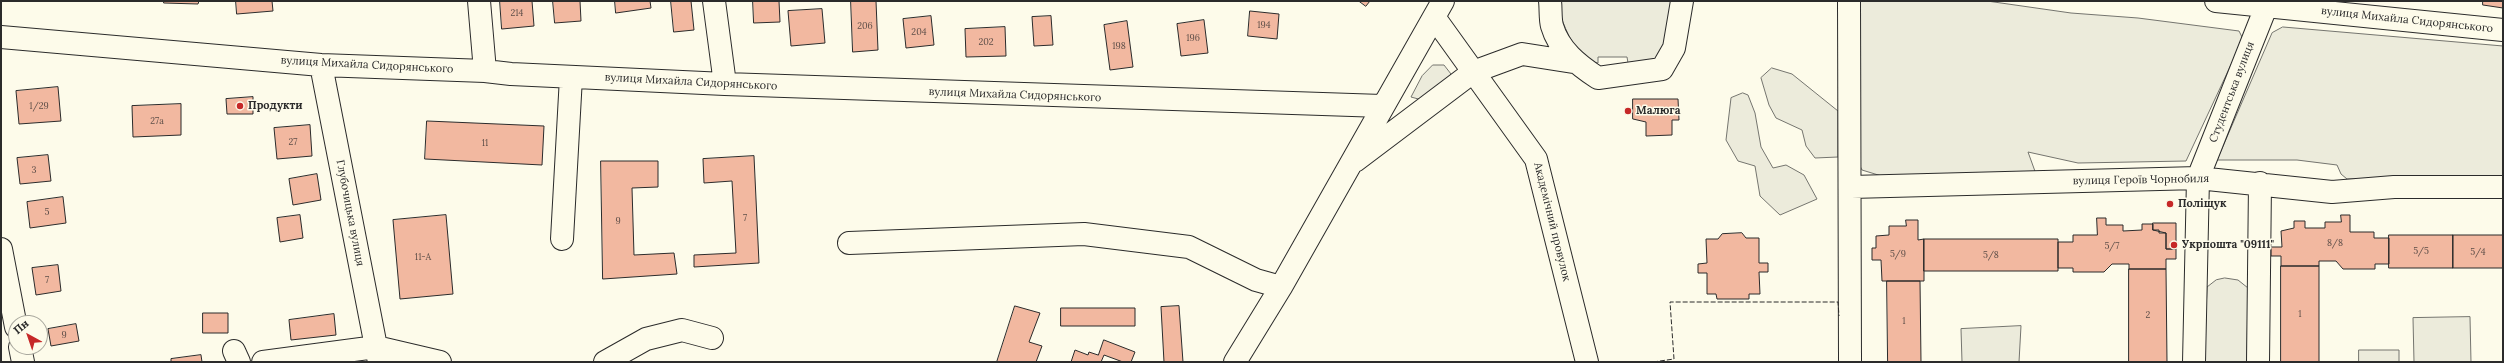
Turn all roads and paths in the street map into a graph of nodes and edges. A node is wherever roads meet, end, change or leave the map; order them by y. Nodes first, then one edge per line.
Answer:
1 (479, 1) edge
2 (714, 1) edge
3 (1550, 1) edge
4 (1682, 1) edge
5 (1849, 1) edge
6 (2216, 1) edge
7 (2266, 6) junction
8 (1438, 9) edge
9 (2503, 30) edge
10 (1, 37) edge
11 (1574, 62) junction
12 (321, 65) junction
13 (485, 71) junction
14 (1473, 72) junction
15 (571, 77) junction
16 (725, 84) junction
17 (1382, 106) junction
18 (1349, 165) junction
19 (2198, 178) junction
20 (2260, 183) junction
21 (1850, 186) junction
22 (2503, 187) edge
23 (562, 239) dead end
24 (849, 243) dead end
25 (1, 249) edge
26 (1281, 287) junction
27 (14, 315) edge
28 (712, 338) dead end
29 (377, 354) edge
30 (263, 362) edge
31 (440, 362) edge
32 (605, 362) edge
33 (1235, 362) edge
34 (1587, 362) edge
35 (1850, 362) edge
36 (2194, 362) edge
37 (2258, 362) edge

1 - 13 street
2 - 16 street
3 - 11 street
4 - 11 street
5 - 21 street
6 - 7 street, вулиця Михайла Сидорянського
7 - 9 street, вулиця Михайла Сидорянського
7 - 19 street, Студентська вулиця
8 - 14 street, Академічний провулок
8 - 17 street
10 - 12 street, вулиця Михайла Сидорянського
11 - 14 street
12 - 13 street, вулиця Михайла Сидорянського
12 - 29 street, Глубочицька вулиця
13 - 15 street, вулиця Михайла Сидорянського
14 - 18 street
14 - 34 street, Академічний провулок
15 - 16 street, вулиця Михайла Сидорянського
15 - 23 street
16 - 17 street, вулиця Михайла Сидорянського
17 - 18 street
18 - 26 street
19 - 20 street, вулиця Героїв Чорнобиля
19 - 21 street, вулиця Героїв Чорнобиля
19 - 36 street
20 - 22 street, вулиця Героїв Чорнобиля
20 - 37 street
21 - 35 street
24 - 26 street
25 - 27 street
26 - 33 street
28 - 32 street
29 - 30 street
29 - 31 street

